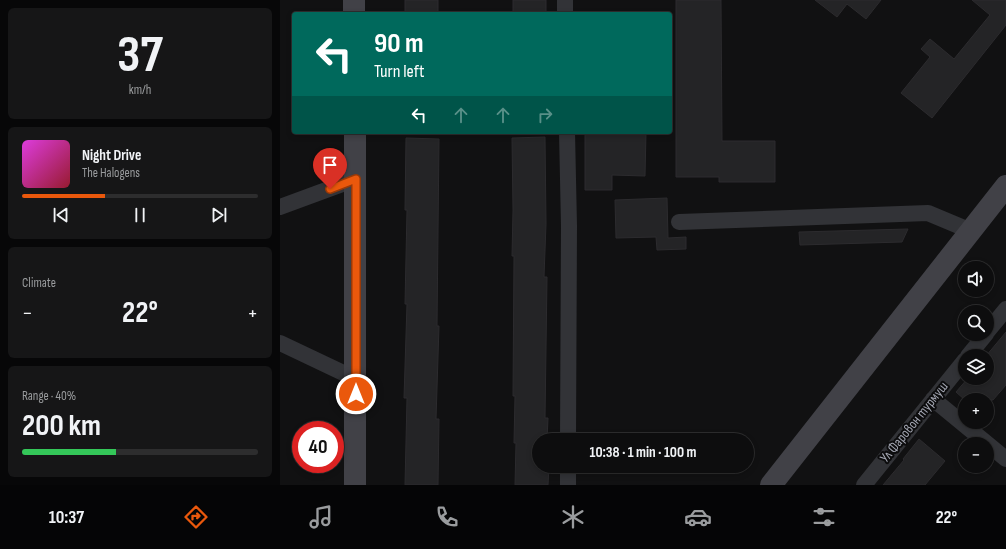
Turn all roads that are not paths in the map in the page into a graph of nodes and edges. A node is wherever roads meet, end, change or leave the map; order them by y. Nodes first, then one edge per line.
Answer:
1 (354, 0) edge
2 (565, 0) edge
3 (354, 12) edge
4 (565, 12) edge
5 (355, 134) edge
6 (568, 134) edge
7 (356, 179) junction
8 (1006, 186) edge
9 (280, 207) edge
10 (679, 222) dead end
11 (971, 231) junction
12 (1006, 309) edge
13 (994, 323) edge
14 (980, 341) edge
15 (280, 343) edge
16 (973, 349) edge
17 (958, 369) edge
18 (356, 379) junction
19 (933, 400) junction
20 (568, 433) edge
21 (1006, 459) edge
22 (568, 473) edge
23 (355, 485) edge
24 (568, 485) edge
25 (771, 485) edge
26 (864, 485) edge

1 - 3 main road
2 - 4 street
5 - 7 main road
6 - 20 street
7 - 9 street
7 - 18 main road
8 - 11 main road
10 - 11 street
11 - 25 main road
12 - 13 street
14 - 16 street
15 - 18 street
17 - 19 street, Ул Фаровон турмуш
18 - 23 main road
19 - 21 street
19 - 26 street, Ул Фаровон турмуш
22 - 24 street

